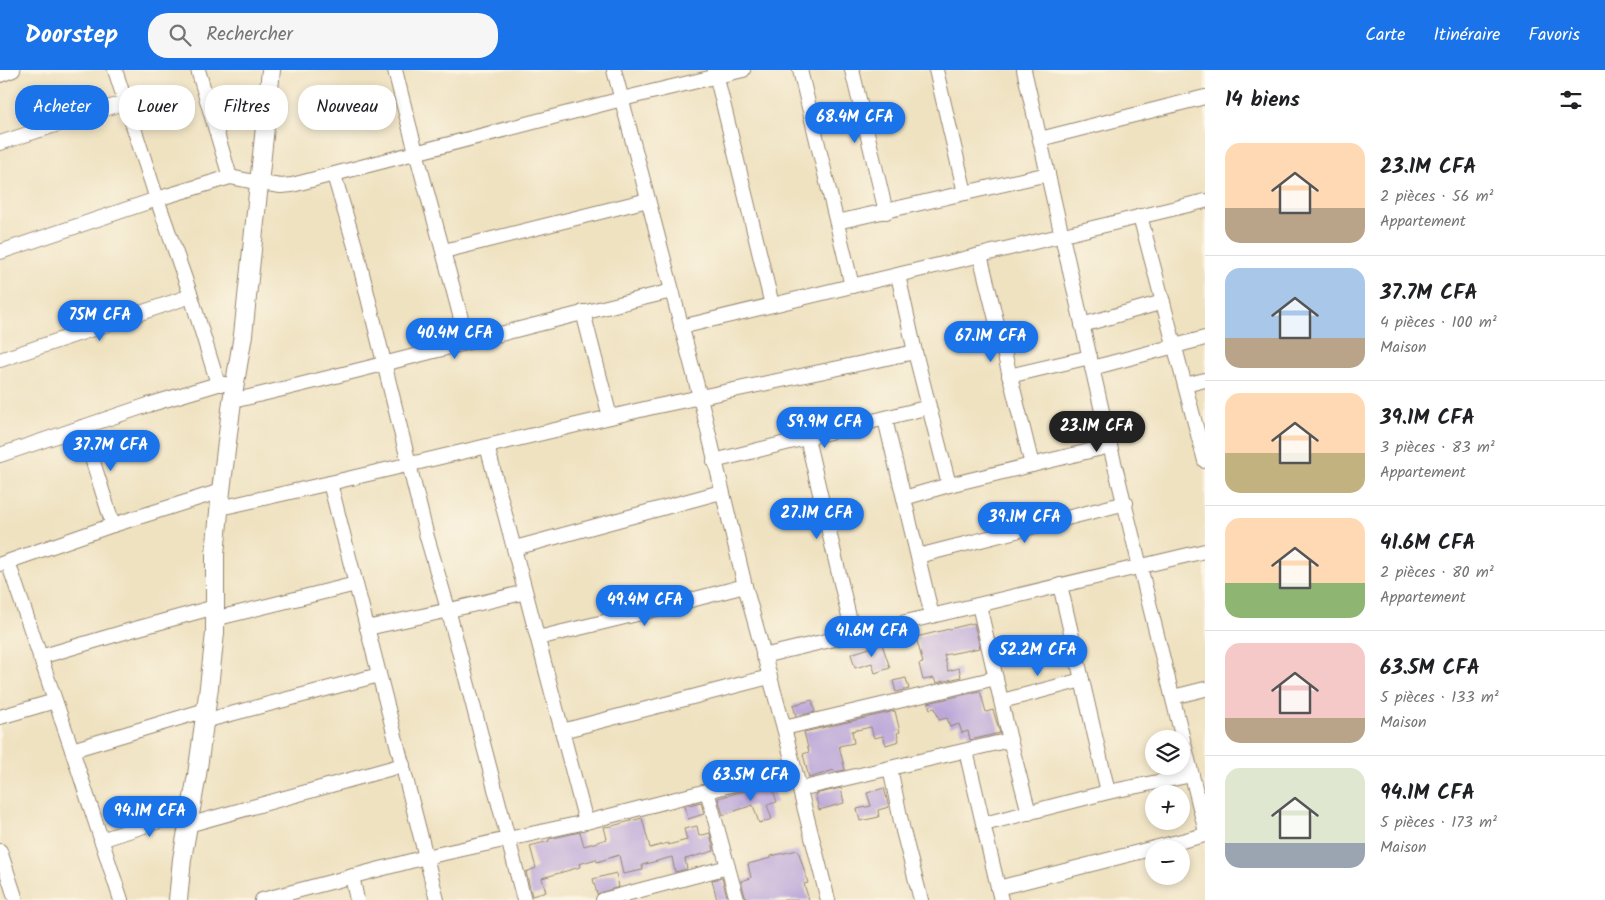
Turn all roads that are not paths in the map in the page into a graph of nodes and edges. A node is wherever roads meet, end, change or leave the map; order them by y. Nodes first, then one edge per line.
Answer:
1 (14, 70) edge
2 (115, 70) edge
3 (198, 70) edge
4 (271, 70) edge
5 (395, 70) edge
6 (614, 70) edge
7 (742, 70) edge
8 (800, 70) edge
9 (852, 70) edge
10 (936, 70) edge
11 (1024, 70) edge
12 (716, 73) edge
13 (0, 75) edge
14 (120, 85) edge
15 (1205, 97) edge
16 (622, 99) junction
17 (119, 104) edge
18 (135, 130) edge
19 (1040, 139) junction
20 (0, 143) edge
21 (415, 153) junction
22 (1048, 174) junction
23 (334, 175) junction
24 (230, 177) junction
25 (260, 183) junction
26 (965, 193) junction
27 (157, 199) junction
28 (648, 200) junction
29 (1205, 200) edge
30 (886, 212) junction
31 (1140, 216) junction
32 (837, 222) junction
33 (1061, 235) junction
34 (444, 251) junction
35 (0, 252) edge
36 (980, 255) junction
37 (898, 275) junction
38 (852, 286) junction
39 (672, 291) junction
40 (191, 296) junction
41 (1163, 302) junction
42 (772, 305) junction
43 (583, 312) junction
44 (1082, 325) junction
45 (681, 327) junction
46 (1205, 338) edge
47 (466, 342) junction
48 (1175, 346) junction
49 (915, 352) junction
50 (0, 360) edge
51 (1091, 363) junction
52 (385, 364) junction
53 (1009, 376) junction
54 (1205, 380) edge
55 (227, 384) junction
56 (1185, 386) junction
57 (700, 397) junction
58 (232, 400) junction
59 (929, 407) junction
60 (610, 418) junction
61 (885, 419) junction
62 (82, 427) junction
63 (807, 438) junction
64 (487, 446) junction
65 (1110, 446) junction
66 (0, 455) edge
67 (714, 461) junction
68 (1205, 461) edge
69 (409, 464) junction
70 (1032, 465) junction
71 (330, 484) junction
72 (949, 485) junction
73 (721, 492) junction
74 (904, 498) junction
75 (220, 499) junction
76 (1126, 503) junction
77 (113, 526) junction
78 (515, 548) junction
79 (1205, 551) edge
80 (918, 556) junction
81 (4, 564) edge
82 (1140, 566) junction
83 (356, 584) junction
84 (745, 586) junction
85 (1060, 586) junction
86 (525, 592) junction
87 (979, 604) junction
88 (448, 610) junction
89 (214, 613) junction
90 (932, 616) junction
91 (367, 628) junction
92 (853, 634) junction
93 (538, 638) junction
94 (763, 656) junction
95 (40, 657) junction
96 (379, 675) junction
97 (769, 677) junction
98 (996, 678) junction
99 (1082, 680) junction
100 (1205, 689) edge
101 (1173, 697) junction
102 (55, 701) junction
103 (1002, 701) junction
104 (205, 715) junction
105 (0, 717) edge
106 (784, 728) junction
107 (562, 730) junction
108 (1010, 740) junction
109 (72, 750) junction
110 (966, 751) junction
111 (402, 765) junction
112 (890, 768) junction
113 (793, 769) junction
114 (1192, 775) junction
115 (800, 789) junction
116 (707, 791) junction
117 (1108, 792) junction
118 (1029, 813) junction
119 (189, 818) junction
120 (586, 822) junction
121 (984, 824) junction
122 (1205, 828) edge
123 (1205, 835) edge
124 (507, 839) junction
125 (101, 840) junction
126 (0, 851) edge
127 (426, 857) junction
128 (728, 867) junction
129 (352, 876) junction
130 (1000, 894) edge
131 (277, 898) edge
132 (16, 900) edge
133 (121, 900) edge
134 (178, 900) edge
135 (262, 900) edge
136 (357, 900) edge
137 (438, 900) edge
138 (524, 900) edge
139 (603, 900) edge
140 (737, 900) edge
141 (828, 900) edge
142 (921, 900) edge

1 - 13 street
2 - 14 street
3 - 24 street
4 - 25 main road
5 - 21 street
6 - 16 street
7 - 12 street
8 - 32 street
9 - 30 street
10 - 26 street
11 - 19 street
12 - 16 street
12 - 42 street
15 - 19 street
16 - 21 street
16 - 28 street
17 - 20 street
18 - 27 street
19 - 22 street
21 - 23 street
21 - 34 street
22 - 26 street
22 - 33 street
23 - 25 street
23 - 52 street
24 - 25 street
24 - 27 street
25 - 55 main road
26 - 30 street
27 - 35 street
27 - 40 street
28 - 34 street
28 - 39 street
29 - 31 street
30 - 32 street
31 - 33 street
31 - 41 street
32 - 38 street
33 - 36 street
33 - 44 street
34 - 47 street
36 - 37 street
36 - 53 street
37 - 38 street
37 - 49 street
38 - 42 street
39 - 43 street
39 - 45 street
40 - 50 street
40 - 55 street
41 - 44 street
41 - 48 street
42 - 45 street
43 - 47 street
43 - 60 street
44 - 51 street
45 - 57 street
46 - 48 street
47 - 52 street
48 - 51 street
48 - 56 street
49 - 57 street
49 - 59 street
51 - 53 street
51 - 65 street
52 - 58 street
52 - 69 street
53 - 70 street
54 - 56 street
55 - 58 main road
55 - 62 street
56 - 68 street
57 - 60 street
57 - 67 street
58 - 75 main road
59 - 61 street
59 - 72 street
60 - 64 street
61 - 63 street
61 - 74 street
62 - 66 street
62 - 77 street
63 - 67 street
63 - 92 street
64 - 69 street
64 - 78 street
65 - 70 street
65 - 76 street
67 - 73 street
69 - 71 street
69 - 88 street
70 - 72 street
71 - 75 street
71 - 83 street
72 - 74 street
73 - 78 street
73 - 84 street
74 - 80 street
75 - 77 street
75 - 89 main road
76 - 80 street
76 - 82 street
77 - 81 street
78 - 86 street
79 - 82 street
80 - 90 street
81 - 95 street
82 - 85 street
82 - 101 street
83 - 89 street
83 - 91 street
84 - 93 street
84 - 94 street
85 - 87 street
85 - 99 street
86 - 88 street
86 - 93 street
87 - 90 street
87 - 98 street
88 - 91 street
88 - 124 street
89 - 95 street
89 - 104 main road
90 - 92 street
91 - 96 street
92 - 94 street
93 - 107 street
94 - 97 street
95 - 102 street
96 - 104 street
96 - 111 street
97 - 106 street
97 - 107 street
98 - 103 street
98 - 106 street
99 - 103 street
99 - 117 street
100 - 101 street
101 - 114 street
102 - 105 street
102 - 109 street
103 - 108 street
104 - 109 street
104 - 119 main road
106 - 113 street
107 - 120 street
108 - 110 street
108 - 118 street
109 - 125 street
110 - 112 street
110 - 121 street
111 - 119 street
111 - 127 street
112 - 115 street
112 - 142 street
113 - 115 street
113 - 116 street
114 - 117 street
114 - 122 street
115 - 141 street
116 - 120 street
116 - 128 street
117 - 118 street
118 - 121 street
119 - 125 street
119 - 134 main road
120 - 124 street
121 - 130 street
123 - 130 street
124 - 127 street
124 - 138 street
125 - 133 street
126 - 132 street
127 - 129 street
127 - 137 street
128 - 139 street
128 - 140 street
129 - 131 street
129 - 136 street
131 - 135 street

